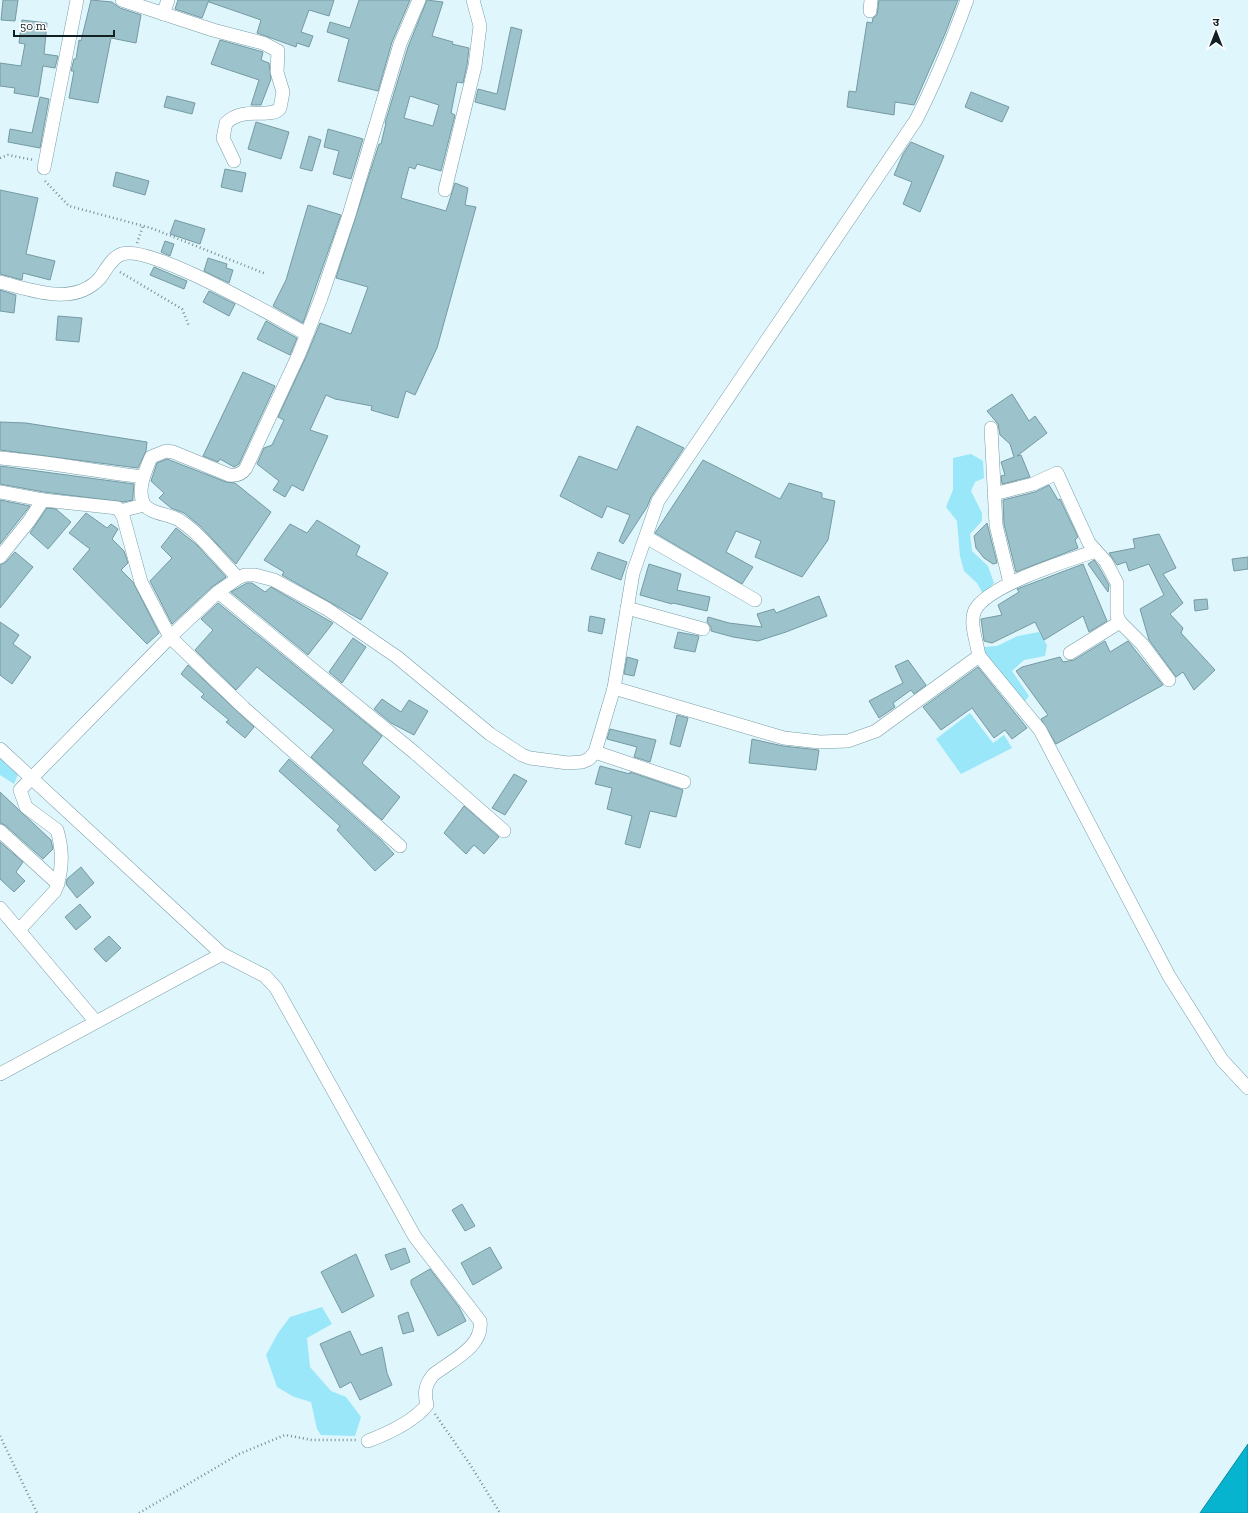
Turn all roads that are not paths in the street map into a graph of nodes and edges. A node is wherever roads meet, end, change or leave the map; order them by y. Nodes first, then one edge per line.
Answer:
1 (76, 0) edge
2 (122, 0) edge
3 (168, 0) edge
4 (419, 0) edge
5 (473, 0) edge
6 (966, 0) edge
7 (163, 14) junction
8 (234, 161) dead end
9 (44, 168) road end
10 (445, 190) dead end
11 (0, 282) edge
12 (307, 334) junction
13 (991, 428) dead end
14 (0, 458) edge
15 (143, 477) junction
16 (0, 492) edge
17 (994, 494) junction
18 (43, 500) junction
19 (144, 505) junction
20 (120, 511) junction
21 (646, 537) junction
22 (1096, 551) junction
23 (0, 558) edge
24 (238, 578) junction
25 (1010, 583) junction
26 (218, 592) junction
27 (755, 600) dead end
28 (627, 608) junction
29 (1120, 622) junction
30 (704, 629) dead end
31 (170, 637) junction
32 (1070, 653) dead end
33 (979, 656) junction
34 (1169, 680) dead end
35 (614, 688) junction
36 (0, 749) edge
37 (595, 752) junction
38 (31, 777) junction
39 (684, 782) dead end
40 (0, 831) edge
41 (504, 831) dead end
42 (400, 846) dead end
43 (58, 884) junction
44 (0, 908) edge
45 (19, 930) junction
46 (222, 954) junction
47 (96, 1022) junction
48 (0, 1074) edge
49 (1248, 1088) edge
50 (368, 1441) road end

1 - 9 street
2 - 7 street
3 - 7 street
4 - 12 street
5 - 10 street
6 - 21 street
7 - 8 street
11 - 12 street
12 - 15 street
13 - 17 street
14 - 15 street
15 - 19 street
16 - 18 street
17 - 22 street
17 - 25 street
18 - 20 street
18 - 23 street
19 - 20 street
19 - 24 street
20 - 31 street
21 - 27 street
21 - 28 street
22 - 25 street
22 - 29 street
24 - 26 street
24 - 37 street
25 - 33 street
26 - 31 street
26 - 41 street
28 - 30 street
28 - 35 street
29 - 32 street
29 - 34 street
31 - 38 street
31 - 42 street
33 - 35 street
33 - 49 street
35 - 37 street
36 - 38 street
37 - 39 street
38 - 43 street
38 - 46 street
40 - 43 street
43 - 45 street
44 - 45 street
45 - 47 street
46 - 47 street
46 - 50 street
47 - 48 street

